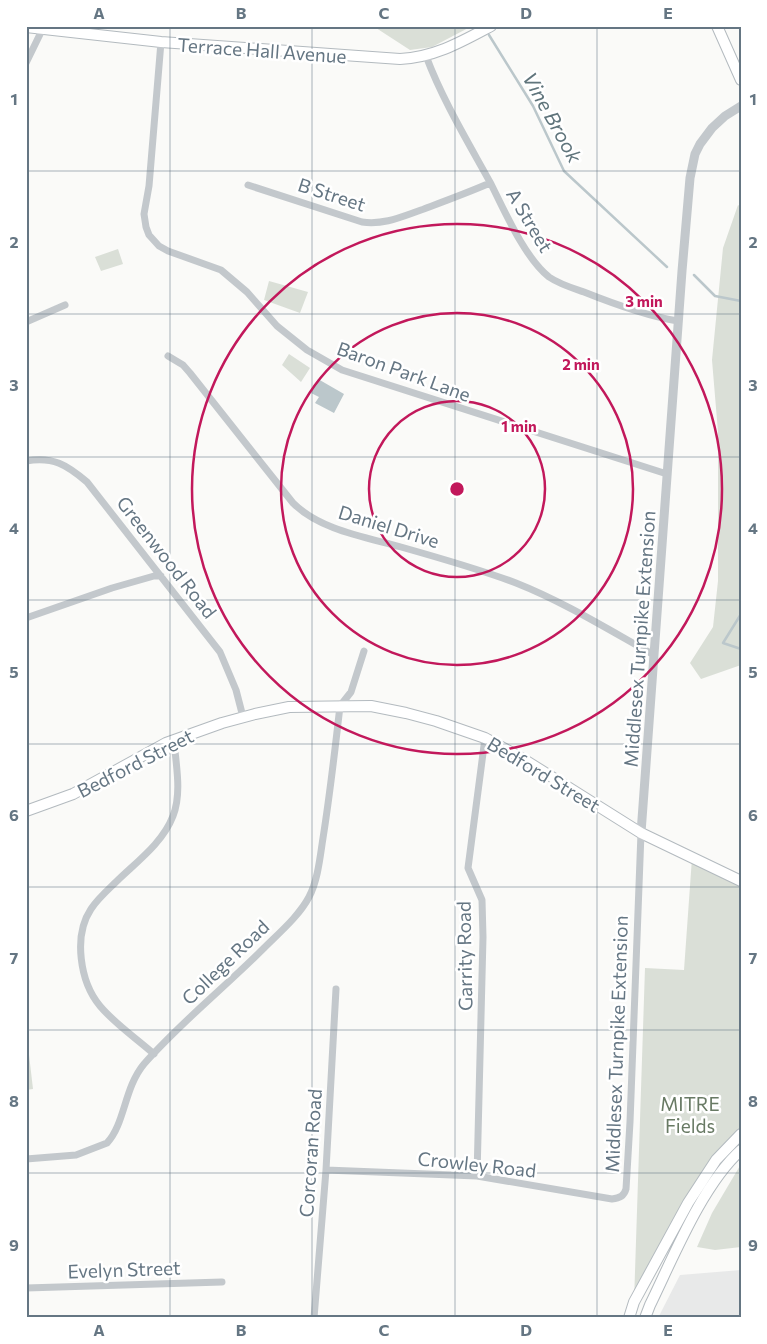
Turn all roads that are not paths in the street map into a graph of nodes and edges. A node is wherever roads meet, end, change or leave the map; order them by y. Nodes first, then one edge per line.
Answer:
1 (491, 26) edge
2 (717, 26) edge
3 (26, 27) edge
4 (44, 27) edge
5 (161, 42) junction
6 (426, 56) junction
7 (26, 63) edge
8 (741, 80) edge
9 (741, 106) edge
10 (490, 183) junction
11 (248, 185) dead end
12 (66, 306) dead end
13 (678, 321) junction
14 (26, 322) edge
15 (168, 356) dead end
16 (26, 461) edge
17 (667, 474) junction
18 (161, 576) junction
19 (26, 618) edge
20 (364, 651) dead end
21 (654, 655) junction
22 (340, 706) junction
23 (244, 716) junction
24 (485, 738) junction
25 (174, 741) junction
26 (26, 811) edge
27 (641, 832) junction
28 (741, 881) edge
29 (336, 989) dead end
30 (154, 1054) junction
31 (741, 1134) edge
32 (741, 1150) edge
33 (26, 1159) edge
34 (326, 1170) junction
35 (477, 1176) junction
36 (623, 1195) joint
37 (222, 1282) dead end
38 (26, 1288) edge
39 (314, 1318) edge
40 (629, 1318) edge
41 (645, 1318) edge

1 - 6 main road, Terrace Hall Avenue
2 - 8 main road
3 - 4 main road, Terrace Hall Avenue
4 - 5 main road, Terrace Hall Avenue
4 - 7 street
5 - 6 main road, Terrace Hall Avenue
5 - 17 street, Baron Park Lane
6 - 10 street, A Street
9 - 13 street, Middlesex Turnpike Extension
10 - 11 street, B Street
10 - 13 street, A Street
12 - 14 street
13 - 17 street, Middlesex Turnpike Extension
15 - 21 street, Daniel Drive
16 - 18 street, Greenwood Road
17 - 21 street, Middlesex Turnpike Extension
18 - 19 street
18 - 23 street, Greenwood Road
20 - 22 street
21 - 27 street, Middlesex Turnpike Extension
22 - 23 main road, Bedford Street
22 - 24 main road, Bedford Street
22 - 30 street, College Road
23 - 25 main road, Bedford Street
24 - 27 main road, Bedford Street
24 - 35 street, Garrity Road
25 - 26 main road, Bedford Street
25 - 30 street
27 - 28 main road, Bedford Street
27 - 36 street, Middlesex Turnpike Extension
29 - 34 street, Corcoran Road
30 - 33 street, College Road
31 - 40 main road
32 - 41 main road
34 - 35 street, Crowley Road
34 - 39 street, Corcoran Road
35 - 36 street, Crowley Road
37 - 38 street, Evelyn Street

